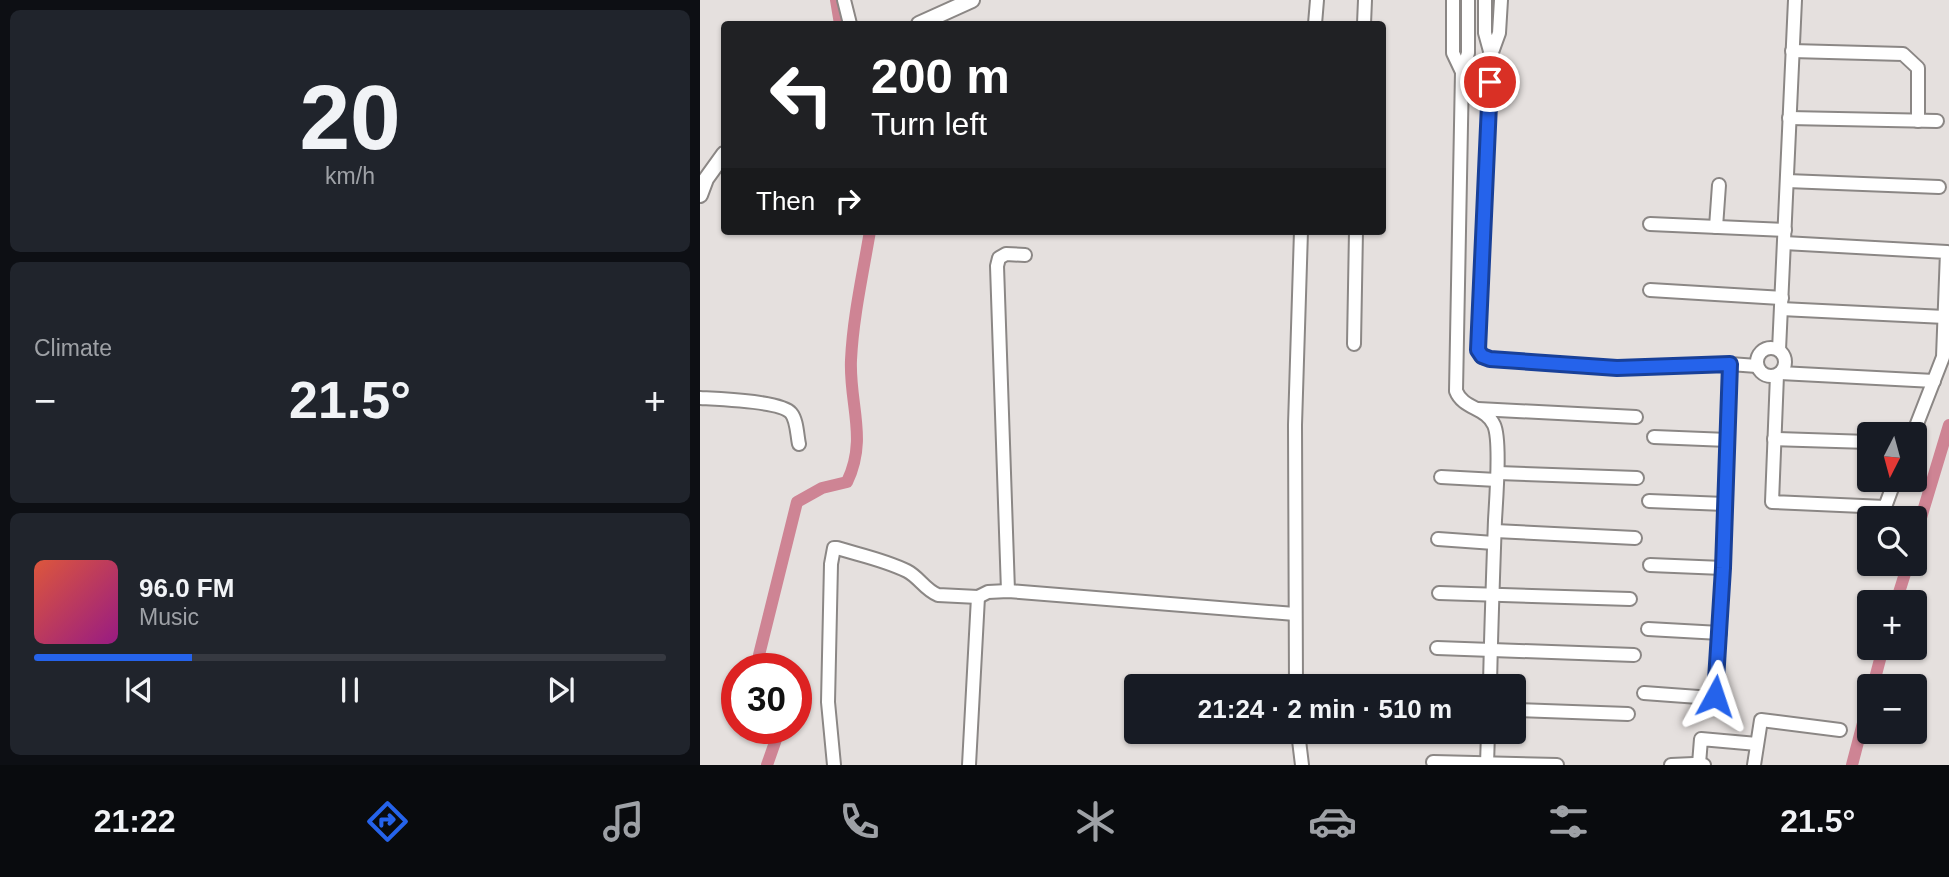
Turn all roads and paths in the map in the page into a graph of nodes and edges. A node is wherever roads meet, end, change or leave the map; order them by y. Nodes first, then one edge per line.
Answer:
1 (844, 0) edge
2 (972, 0) edge
3 (1317, 0) edge
4 (1365, 0) edge
5 (1453, 0) edge
6 (1468, 0) edge
7 (1485, 0) edge
8 (1501, 0) edge
9 (1795, 0) edge
10 (849, 21) edge
11 (926, 21) edge
12 (1315, 21) edge
13 (1363, 21) edge
14 (1792, 51) junction
15 (1491, 55) junction
16 (1462, 72) junction
17 (1789, 118) junction
18 (1918, 121) junction
19 (1937, 121) dead end
20 (721, 158) edge
21 (1787, 181) junction
22 (1719, 185) dead end
23 (1939, 187) dead end
24 (700, 195) edge
25 (1650, 224) dead end
26 (1716, 227) junction
27 (1785, 230) junction
28 (1301, 235) edge
29 (1356, 235) edge
30 (1784, 243) junction
31 (1025, 255) dead end
32 (1650, 290) dead end
33 (1781, 304) junction
34 (1945, 317) junction
35 (1354, 344) dead end
36 (1779, 351) junction
37 (1730, 364) junction
38 (1757, 366) junction
39 (1779, 374) junction
40 (1934, 381) junction
41 (700, 398) edge
42 (1477, 409) junction
43 (1636, 416) dead end
44 (1918, 422) edge
45 (1654, 437) dead end
46 (1774, 439) junction
47 (1728, 440) junction
48 (1857, 442) edge
49 (799, 444) dead end
50 (1497, 476) junction
51 (1441, 477) dead end
52 (1637, 478) dead end
53 (1891, 492) edge
54 (1649, 501) dead end
55 (1725, 504) junction
56 (1495, 537) junction
57 (1635, 538) dead end
58 (1438, 539) dead end
59 (1650, 565) dead end
60 (1723, 568) junction
61 (1008, 591) junction
62 (1438, 593) dead end
63 (1492, 594) junction
64 (978, 597) junction
65 (1630, 599) dead end
66 (1295, 614) junction
67 (1648, 629) dead end
68 (1720, 634) junction
69 (1437, 648) dead end
70 (1491, 649) junction
71 (1634, 655) dead end
72 (1296, 674) edge
73 (1490, 674) edge
74 (1644, 693) dead end
75 (1526, 710) edge
76 (1628, 714) dead end
77 (1840, 730) dead end
78 (1299, 744) edge
79 (1488, 744) edge
80 (1757, 744) junction
81 (1433, 762) dead end
82 (1487, 764) edge
83 (834, 765) edge
84 (969, 765) edge
85 (1302, 765) edge
86 (1557, 765) edge
87 (1671, 765) edge
88 (1701, 765) edge
89 (1754, 765) edge

1 - 10 street
2 - 11 street
3 - 12 street
4 - 13 street
5 - 16 street
6 - 16 street
7 - 15 street
8 - 15 street
9 - 14 street
14 - 17 street
14 - 18 street
15 - 37 street
16 - 42 street
17 - 18 street
17 - 21 street
18 - 19 street
20 - 24 street
21 - 23 street
21 - 27 street
22 - 26 street
25 - 26 street
26 - 27 street
27 - 30 street
28 - 66 street
29 - 35 street
30 - 33 street
30 - 34 street
31 - 61 street
32 - 33 street
33 - 34 street
33 - 36 street
34 - 40 street
36 - 38 street
36 - 39 street
37 - 38 street
37 - 47 street
38 - 39 street
39 - 40 street
39 - 46 street
40 - 44 street
41 - 49 street
42 - 43 street
42 - 50 street
45 - 47 street
46 - 48 street
46 - 53 street
47 - 55 street
50 - 51 street
50 - 52 street
50 - 56 street
54 - 55 street
55 - 60 street
56 - 57 street
56 - 58 street
56 - 63 street
59 - 60 street
60 - 68 street
61 - 64 street
61 - 66 street
62 - 63 street
63 - 65 street
63 - 70 street
64 - 83 street
64 - 84 street
66 - 72 street
67 - 68 street
68 - 74 street
69 - 70 street
70 - 71 street
70 - 73 street
75 - 76 street
77 - 80 street
78 - 85 street
79 - 82 street
80 - 88 street
80 - 89 street
81 - 82 street
82 - 86 street
87 - 88 street

